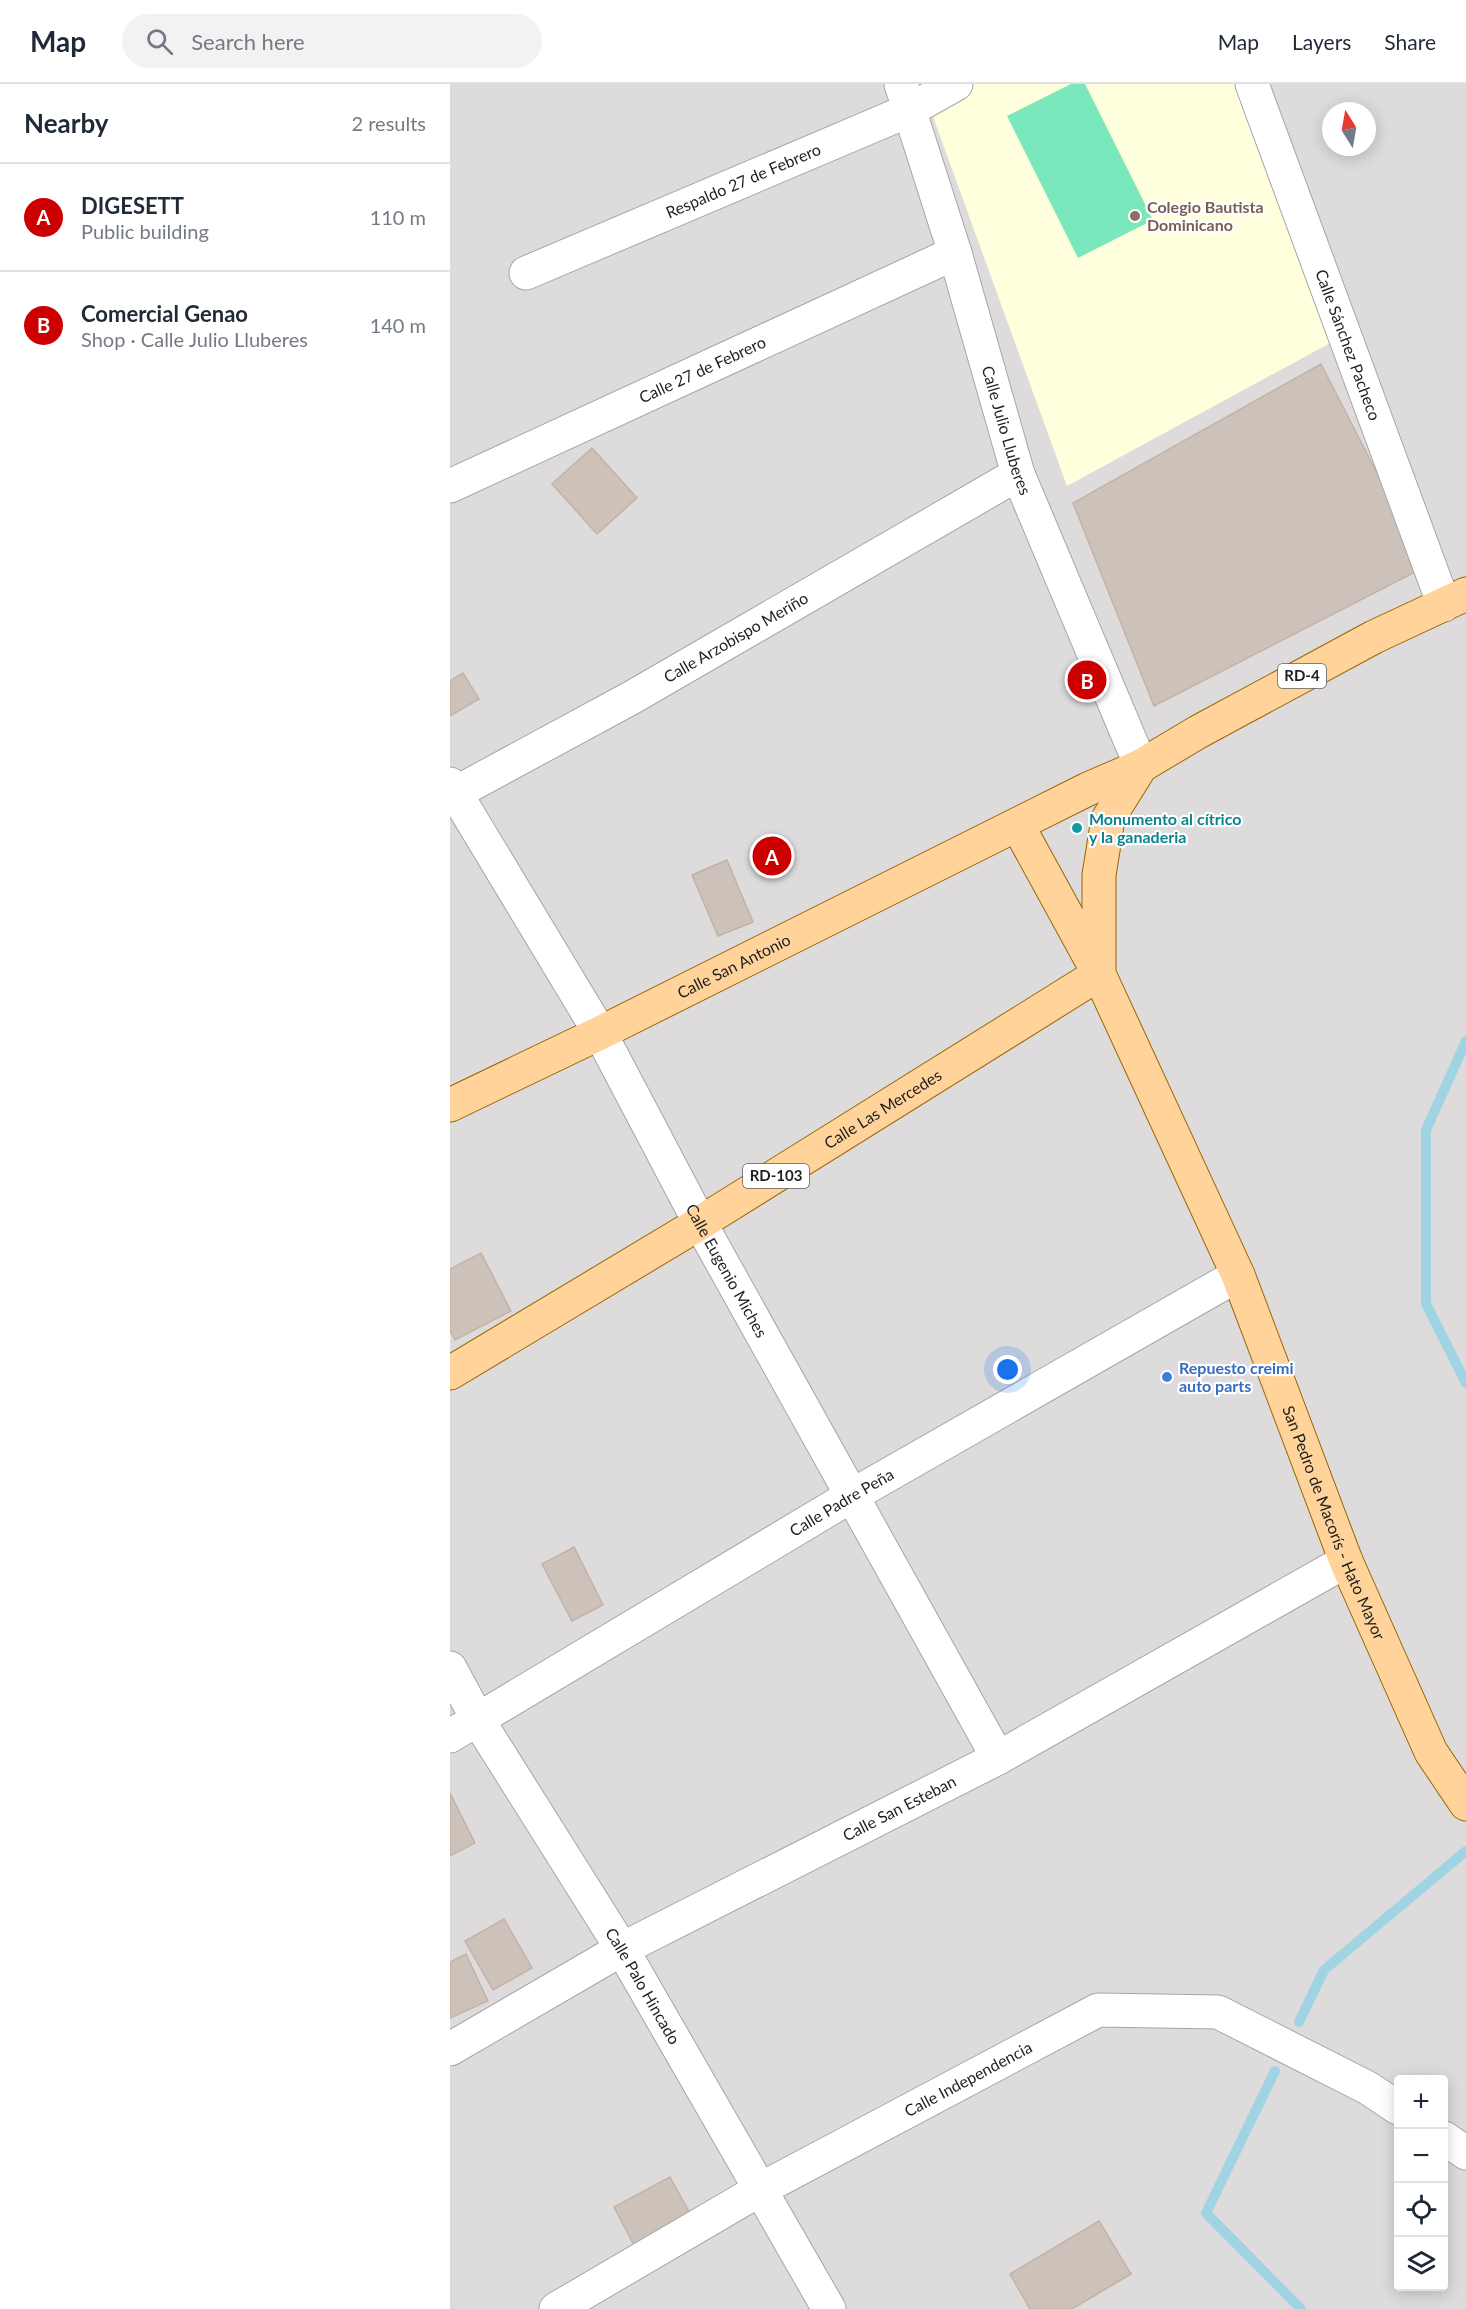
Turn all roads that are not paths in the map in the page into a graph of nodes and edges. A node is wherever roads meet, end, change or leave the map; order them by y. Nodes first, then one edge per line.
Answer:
1 (956, 84) edge
2 (1252, 84) edge
3 (906, 97) edge
4 (955, 253) junction
5 (526, 273) dead end
6 (1018, 474) junction
7 (450, 486) edge
8 (1455, 599) edge
9 (1142, 765) junction
10 (452, 791) edge
11 (1018, 826) junction
12 (1099, 974) junction
13 (600, 1033) junction
14 (450, 1105) edge
15 (700, 1223) junction
16 (1238, 1275) junction
17 (450, 1373) edge
18 (853, 1495) junction
19 (1346, 1561) junction
20 (450, 1668) edge
21 (478, 1720) junction
22 (450, 1736) edge
23 (998, 1758) junction
24 (1466, 1804) edge
25 (622, 1949) junction
26 (450, 2049) edge
27 (1394, 2105) edge
28 (1448, 2141) edge
29 (1466, 2152) edge
30 (761, 2189) junction
31 (556, 2309) edge
32 (829, 2309) edge

1 - 3 street, Respaldo 27 de Febrero
2 - 8 street, Calle Sánchez Pacheco
3 - 4 street, Calle Julio Lluberes
3 - 5 street, Respaldo 27 de Febrero
4 - 6 street, Calle Julio Lluberes
4 - 7 street, Calle 27 de Febrero
6 - 9 street, Calle Julio Lluberes
6 - 10 street, Calle Arzobispo Meriño
8 - 9 main road, RD-4
9 - 11 main road, RD-4
9 - 12 main road, San Pedro de Macorís - Hato Mayor / RD-4
10 - 13 street, Calle Eugenio Miches
11 - 12 main road, San Pedro de Macorís - Hato Mayor / RD-4
11 - 13 main road, Calle San Antonio
12 - 15 main road, Calle Las Mercedes / RD-103
12 - 16 main road, San Pedro de Macorís - Hato Mayor / RD-4
13 - 14 main road, Calle San Antonio
13 - 15 street, Calle Eugenio Miches
15 - 17 main road, Calle Las Mercedes / RD-103
15 - 18 street, Calle Eugenio Miches
16 - 18 street, Calle Padre Peña
16 - 19 main road, San Pedro de Macorís - Hato Mayor / RD-4
18 - 21 street, Calle Padre Peña
18 - 23 street, Calle Eugenio Miches
19 - 23 street, Calle San Esteban
19 - 24 main road, San Pedro de Macorís - Hato Mayor / RD-4
20 - 21 street, Calle Palo Hincado
21 - 22 street, Calle Padre Peña
21 - 25 street, Calle Palo Hincado
23 - 25 street, Calle San Esteban
25 - 26 street, Calle San Esteban
25 - 30 street, Calle Palo Hincado
27 - 30 street, Calle Independencia
28 - 29 street
30 - 31 street, Calle Independencia
30 - 32 street, Calle Palo Hincado

